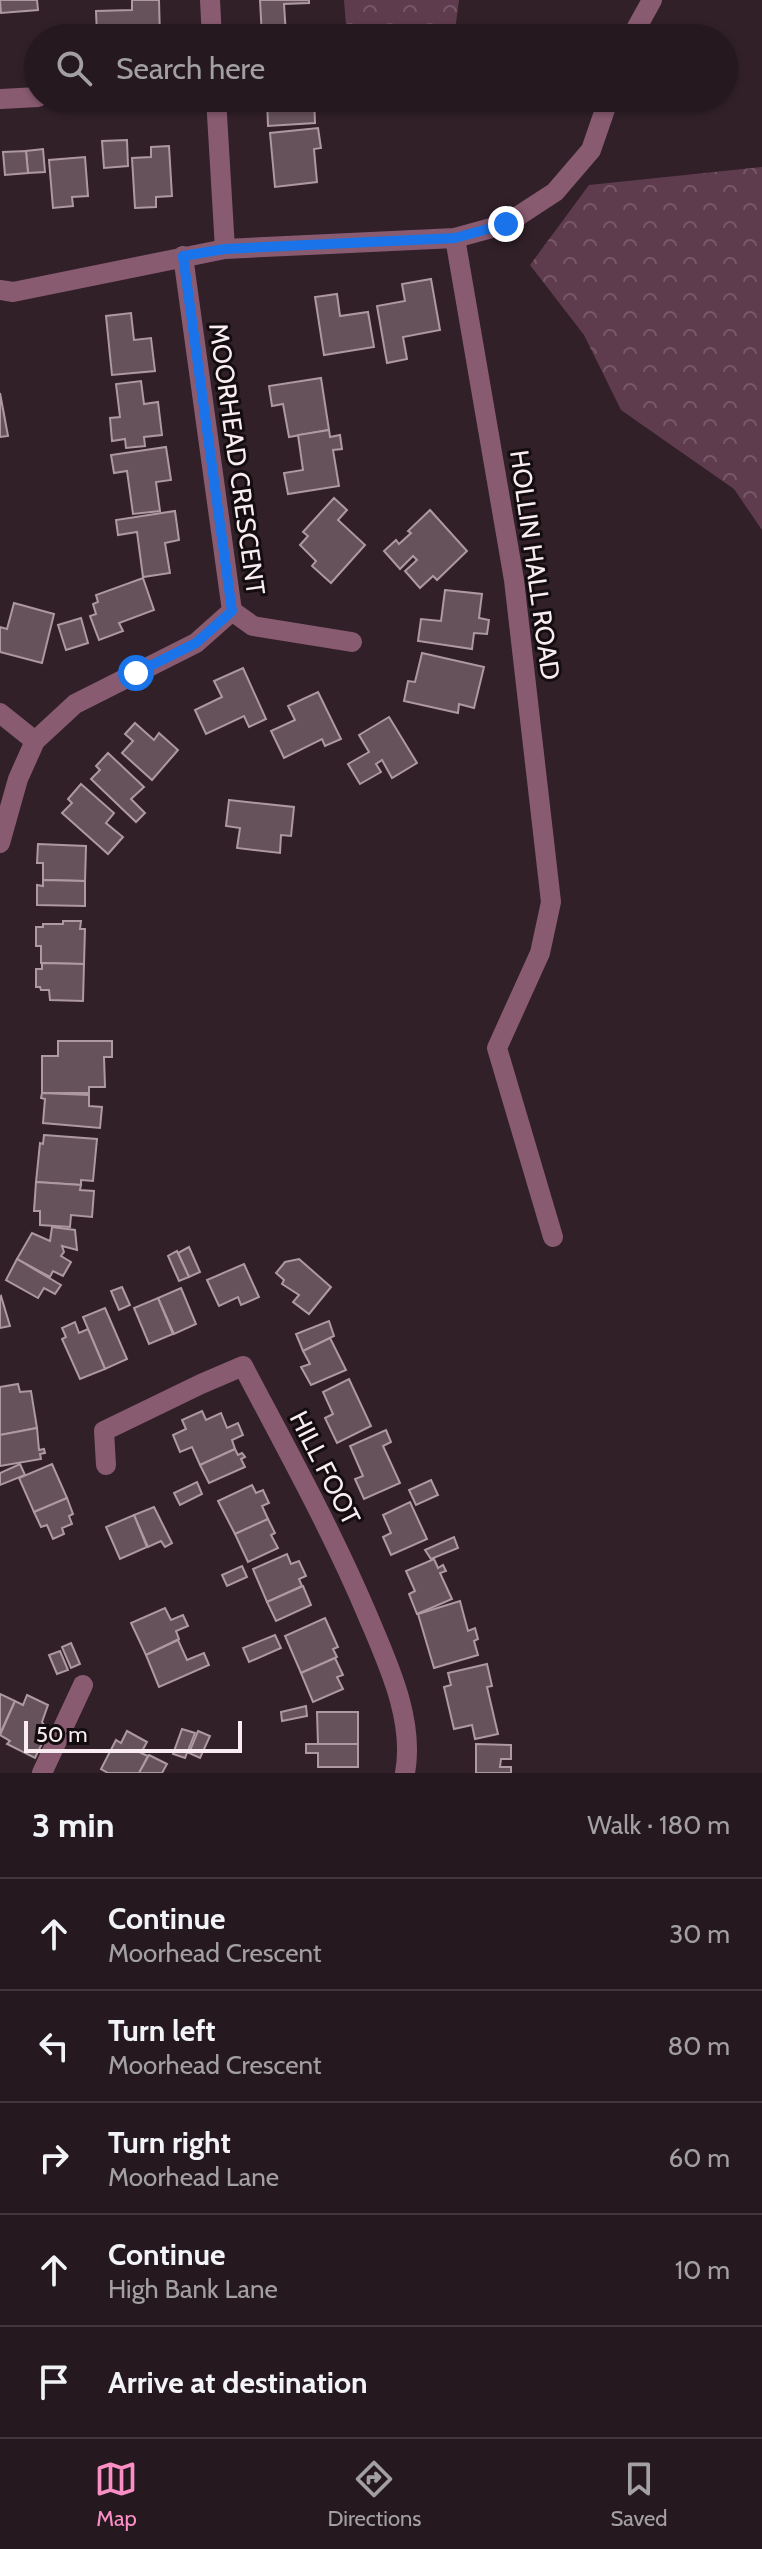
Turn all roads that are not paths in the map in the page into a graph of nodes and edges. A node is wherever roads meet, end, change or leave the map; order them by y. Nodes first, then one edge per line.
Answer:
1 (210, 0) edge
2 (652, 0) edge
3 (211, 24) edge
4 (639, 24) edge
5 (24, 98) edge
6 (1, 99) edge
7 (217, 112) edge
8 (604, 112) edge
9 (455, 238) junction
10 (225, 249) junction
11 (183, 256) junction
12 (0, 290) edge
13 (232, 611) junction
14 (352, 642) dead end
15 (0, 713) edge
16 (35, 741) junction
17 (0, 843) edge
18 (553, 1237) dead end
19 (106, 1465) dead end
20 (83, 1685) dead end
21 (42, 1773) edge
22 (405, 1773) edge

1 - 3 street
2 - 4 street
5 - 6 street
7 - 10 street
8 - 9 street
9 - 10 street
9 - 18 street, HOLLIN HALL ROAD
10 - 11 street
11 - 12 street
11 - 13 street, MOORHEAD CRESCENT
13 - 14 street
13 - 16 street, MOORHEAD CRESCENT
15 - 16 street
16 - 17 street, MOORHEAD CRESCENT
19 - 22 street, HILL FOOT
20 - 21 street

